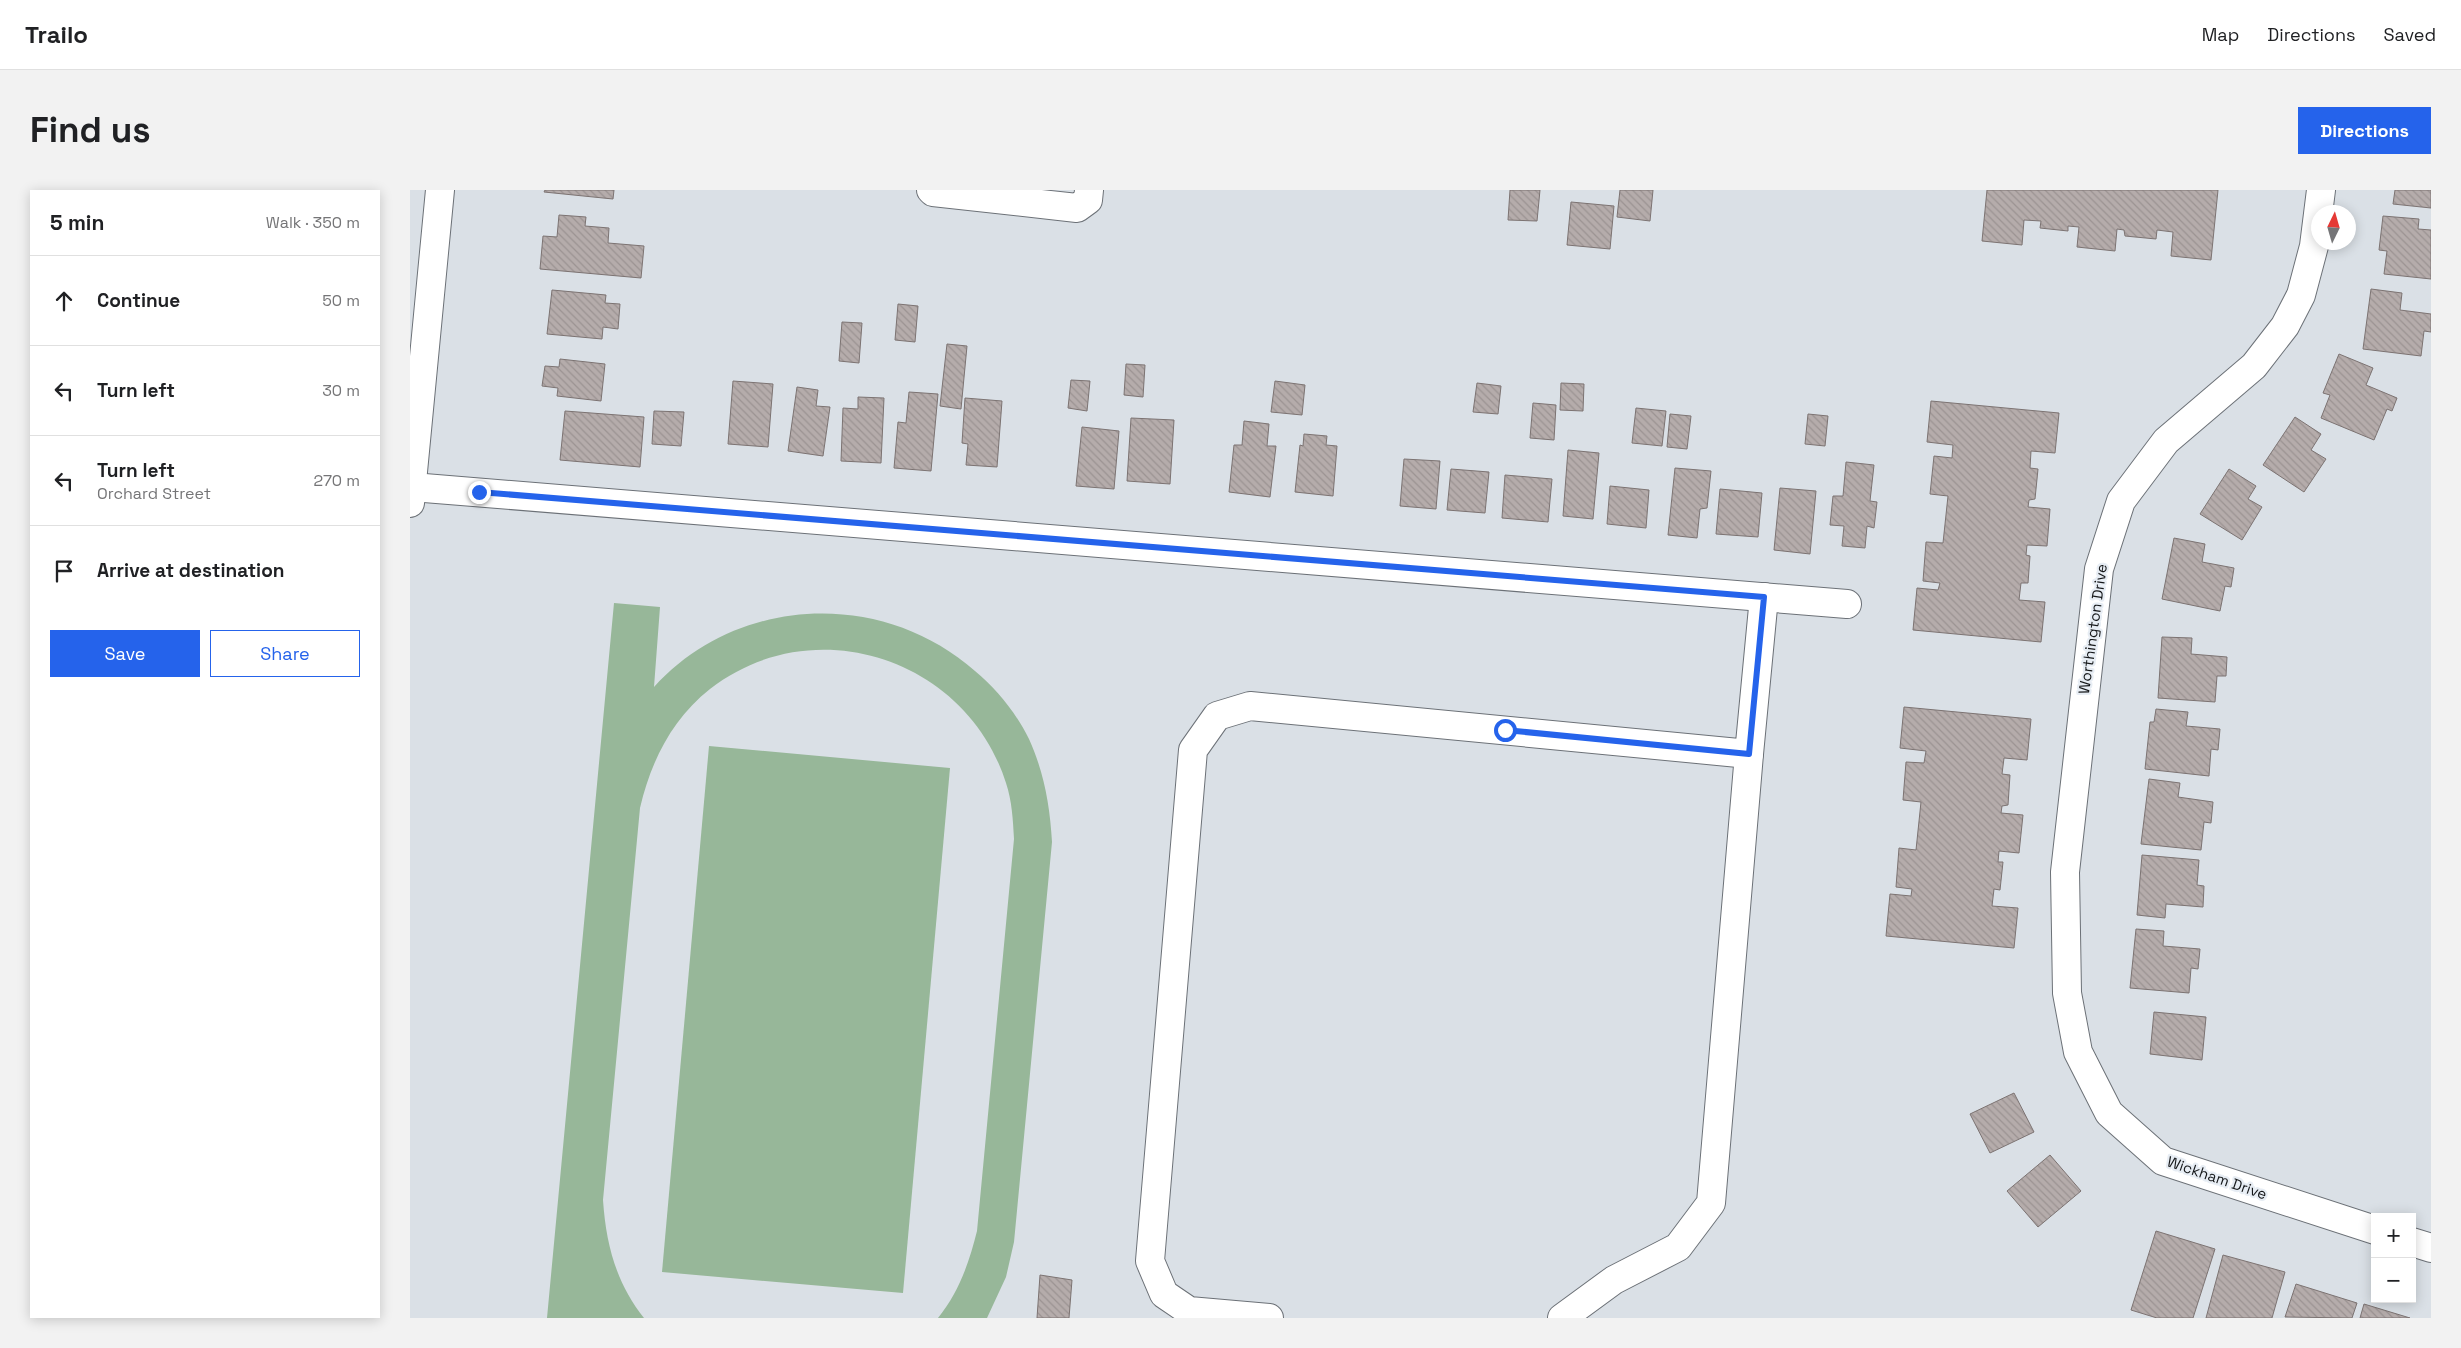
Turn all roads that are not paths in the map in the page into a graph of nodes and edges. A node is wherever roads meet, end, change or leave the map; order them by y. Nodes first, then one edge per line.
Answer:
1 (440, 190) edge
2 (932, 190) edge
3 (1089, 190) edge
4 (2321, 190) edge
5 (412, 459) edge
6 (411, 495) edge
7 (1764, 597) junction
8 (1847, 604) dead end
9 (1749, 754) junction
10 (2067, 993) joint
11 (2371, 1229) edge
12 (2416, 1243) edge
13 (2431, 1248) edge
14 (1270, 1318) edge
15 (1562, 1318) edge

1 - 5 street
2 - 3 street
4 - 10 street, Worthington Drive
5 - 6 street
6 - 7 street
7 - 8 street
7 - 9 street
9 - 14 street
9 - 15 street
10 - 11 street, Wickham Drive
12 - 13 street

